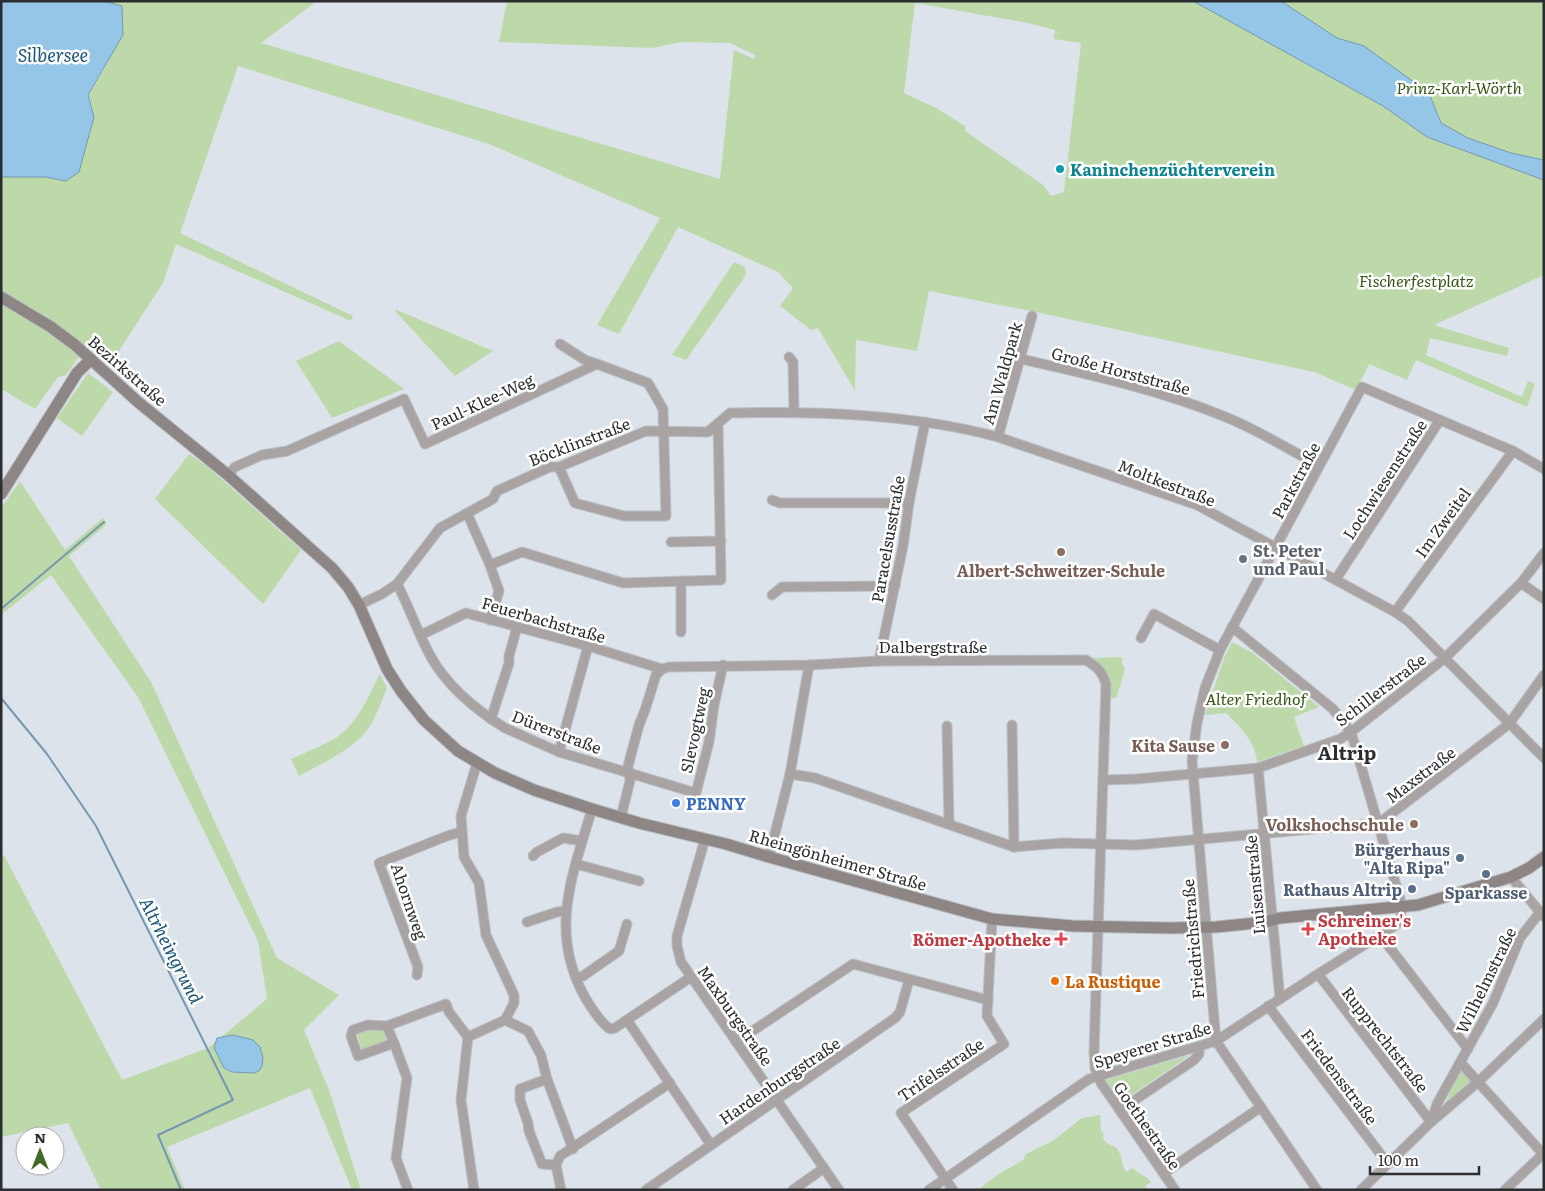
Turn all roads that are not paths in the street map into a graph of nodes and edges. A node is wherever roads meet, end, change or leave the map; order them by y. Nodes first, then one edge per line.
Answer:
1 (1, 297) edge
2 (1032, 316) dead end
3 (560, 344) dead end
4 (789, 357) dead end
5 (91, 359) junction
6 (1021, 359) junction
7 (597, 364) junction
8 (794, 412) junction
9 (1440, 420) junction
10 (925, 422) junction
11 (718, 423) junction
12 (664, 432) junction
13 (998, 438) junction
14 (1513, 451) junction
15 (1319, 465) junction
16 (559, 467) junction
17 (1544, 469) edge
18 (228, 475) junction
19 (1, 494) edge
20 (772, 500) dead end
21 (909, 503) junction
22 (467, 513) junction
23 (721, 541) junction
24 (671, 542) dead end
25 (1276, 548) junction
26 (1544, 553) edge
27 (490, 565) junction
28 (1336, 579) junction
29 (680, 581) junction
30 (1521, 583) junction
31 (397, 584) junction
32 (894, 586) junction
33 (772, 595) dead end
34 (1544, 599) edge
35 (359, 605) junction
36 (1395, 612) junction
37 (490, 620) junction
38 (517, 627) junction
39 (1232, 628) junction
40 (681, 632) dead end
41 (421, 635) junction
42 (1140, 638) dead end
43 (588, 646) junction
44 (1220, 650) junction
45 (1445, 658) junction
46 (879, 661) junction
47 (723, 665) junction
48 (809, 666) junction
49 (662, 669) junction
50 (1544, 675) edge
51 (492, 719) junction
52 (1509, 724) junction
53 (1012, 725) dead end
54 (947, 726) dead end
55 (1352, 732) junction
56 (559, 752) junction
57 (1544, 758) edge
58 (477, 763) junction
59 (1258, 768) junction
60 (629, 774) junction
61 (790, 774) junction
62 (1192, 774) junction
63 (1103, 780) junction
64 (592, 809) junction
65 (621, 817) junction
66 (1379, 823) junction
67 (949, 824) junction
68 (461, 832) junction
69 (1264, 834) junction
70 (705, 839) junction
71 (1198, 840) junction
72 (582, 841) junction
73 (1101, 844) junction
74 (1014, 847) junction
75 (533, 856) dead end
76 (768, 857) junction
77 (1544, 857) edge
78 (576, 864) junction
79 (1511, 877) junction
80 (639, 881) dead end
81 (1402, 908) junction
82 (565, 911) junction
83 (1542, 914) edge
84 (992, 919) junction
85 (1272, 920) junction
86 (528, 922) dead end
87 (627, 924) dead end
88 (1206, 926) junction
89 (1098, 927) junction
90 (1380, 935) junction
91 (1318, 974) junction
92 (417, 975) dead end
93 (690, 977) junction
94 (576, 978) junction
95 (909, 980) junction
96 (1280, 999) junction
97 (988, 1000) junction
98 (1268, 1006) junction
99 (1544, 1018) edge
100 (505, 1020) junction
101 (627, 1020) junction
102 (387, 1026) junction
103 (468, 1036) junction
104 (1216, 1041) junction
105 (736, 1042) junction
106 (394, 1043) junction
107 (1199, 1048) junction
108 (1468, 1049) junction
109 (1460, 1063) junction
110 (1097, 1076) junction
111 (548, 1078) junction
112 (1478, 1082) junction
113 (670, 1084) junction
114 (777, 1101) junction
115 (1261, 1107) junction
116 (1120, 1110) junction
117 (1431, 1122) junction
118 (711, 1145) junction
119 (573, 1149) junction
120 (1543, 1155) edge
121 (1388, 1164) junction
122 (556, 1165) junction
123 (824, 1168) junction
124 (1164, 1173) junction
125 (946, 1179) junction
126 (408, 1190) edge
127 (474, 1190) edge
128 (561, 1190) edge
129 (646, 1190) edge
130 (793, 1190) edge
131 (838, 1190) edge
132 (929, 1190) edge
133 (954, 1190) edge
134 (1175, 1190) edge
135 (1317, 1190) edge
136 (1361, 1190) edge
137 (1505, 1190) edge

1 - 5 street, Bezirkstraße
2 - 6 street, Am Waldpark
3 - 7 street
4 - 8 street
5 - 18 street, Bezirkstraße
5 - 19 street
6 - 13 street, Am Waldpark
6 - 15 street, Große Horststraße
7 - 12 street
7 - 18 street, Paul-Klee-Weg
8 - 10 street, Moltkestraße
8 - 11 street, Böcklinstraße
9 - 14 street, Parkstraße
9 - 15 street, Parkstraße
9 - 28 street, Lochwiesenstraße
10 - 13 street, Moltkestraße
10 - 21 street, Paracelsusstraße
11 - 12 street, Böcklinstraße
11 - 23 street
12 - 16 street, Böcklinstraße
12 - 16 street
13 - 25 street, Moltkestraße
14 - 17 street, Parkstraße
14 - 36 street, Im Zweitel
15 - 25 street, Parkstraße
16 - 22 street, Böcklinstraße
18 - 35 street, Bezirkstraße
20 - 21 street
21 - 32 street, Paracelsusstraße
22 - 27 street
22 - 31 street, Böcklinstraße
23 - 24 street
23 - 29 street
25 - 28 street, Moltkestraße
25 - 39 street, Parkstraße
26 - 30 street, Schillerstraße
27 - 29 street
27 - 37 street
28 - 36 street, Moltkestraße
29 - 40 street
30 - 34 street
30 - 45 street, Schillerstraße
31 - 35 street, Böcklinstraße
31 - 41 street, Dürerstraße
32 - 33 street
32 - 46 street, Paracelsusstraße
35 - 58 street, Rheingönheimer Straße
36 - 45 street, Moltkestraße
37 - 38 street, Feuerbachstraße
37 - 41 street, Feuerbachstraße
38 - 43 street, Feuerbachstraße
38 - 51 street
39 - 44 street, Parkstraße
39 - 55 street
41 - 51 street, Dürerstraße
42 - 44 street
43 - 49 street, Feuerbachstraße
43 - 56 street
44 - 62 street, Parkstraße
45 - 52 street, Moltkestraße
45 - 55 street, Schillerstraße
46 - 48 street, Dalbergstraße
46 - 63 street, Dalbergstraße
47 - 48 street, Dalbergstraße
47 - 49 street, Dalbergstraße
47 - 60 street, Slevogtweg
48 - 61 street
49 - 60 street
50 - 52 street, Maxstraße
51 - 56 street, Dürerstraße
52 - 57 street, Moltkestraße
52 - 66 street, Maxstraße
53 - 74 street
54 - 67 street
55 - 59 street, Schillerstraße
55 - 66 street
56 - 60 street, Dürerstraße
58 - 64 street, Rheingönheimer Straße
58 - 68 street
59 - 62 street, Schillerstraße
59 - 69 street, Luisenstraße
60 - 65 street
61 - 67 street
61 - 76 street
62 - 63 street, Schillerstraße
62 - 71 street, Friedrichstraße
63 - 73 street, Dalbergstraße
64 - 65 street, Rheingönheimer Straße
64 - 72 street
65 - 70 street, Rheingönheimer Straße
66 - 69 street, Maxstraße
66 - 81 street
67 - 74 street
68 - 92 street, Ahornweg
68 - 100 street
69 - 71 street, Maxstraße
69 - 85 street, Luisenstraße
70 - 76 street, Rheingönheimer Straße
70 - 93 street, Maxburgstraße
71 - 73 street, Maxstraße
71 - 88 street, Friedrichstraße
72 - 75 street
72 - 78 street
73 - 74 street, Maxstraße
73 - 89 street, Dalbergstraße
76 - 84 street, Rheingönheimer Straße
77 - 79 street, Rheingönheimer Straße
78 - 80 street
78 - 82 street
79 - 81 street, Rheingönheimer Straße
79 - 83 street
81 - 85 street, Rheingönheimer Straße
81 - 90 street, Speyerer Straße
82 - 86 street
82 - 94 street
83 - 108 street, Wilhelmstraße
84 - 89 street, Rheingönheimer Straße
84 - 97 street, Trifelsstraße
85 - 88 street, Rheingönheimer Straße
85 - 96 street, Luisenstraße
87 - 94 street
88 - 89 street, Rheingönheimer Straße
88 - 104 street, Friedrichstraße
89 - 110 street, Goethestraße
90 - 91 street, Speyerer Straße
90 - 108 street
91 - 96 street, Speyerer Straße
91 - 117 street, Rupprechtstraße
93 - 101 street
93 - 105 street, Maxburgstraße
94 - 101 street
95 - 97 street
95 - 105 street
95 - 114 street, Hardenburgstraße
96 - 98 street, Speyerer Straße
97 - 125 street, Trifelsstraße
98 - 104 street, Speyerer Straße
98 - 121 street, Friedensstraße
99 - 112 street, Wilhelmstraße
100 - 103 street
100 - 111 street
101 - 113 street
102 - 103 street
102 - 106 street
102 - 106 street
103 - 127 street
104 - 107 street, Speyerer Straße
104 - 115 street, Friedrichstraße
105 - 114 street, Maxburgstraße
106 - 126 street
107 - 110 street, Speyerer Straße
107 - 116 street
108 - 109 street, Wilhelmstraße
109 - 112 street
109 - 117 street, Wilhelmstraße
110 - 116 street, Goethestraße
110 - 125 street, Speyerer Straße
111 - 119 street
111 - 122 street
112 - 117 street, Wilhelmstraße
112 - 120 street
113 - 118 street
113 - 119 street
114 - 118 street, Hardenburgstraße
114 - 123 street, Maxburgstraße
115 - 124 street
115 - 135 street, Friedrichstraße
116 - 124 street, Goethestraße
117 - 121 street, Wilhelmstraße
118 - 129 street, Hardenburgstraße
119 - 122 street
120 - 137 street
121 - 136 street, Wilhelmstraße
122 - 128 street
123 - 130 street
123 - 131 street, Maxburgstraße
124 - 134 street, Goethestraße
125 - 132 street, Speyerer Straße
125 - 133 street

